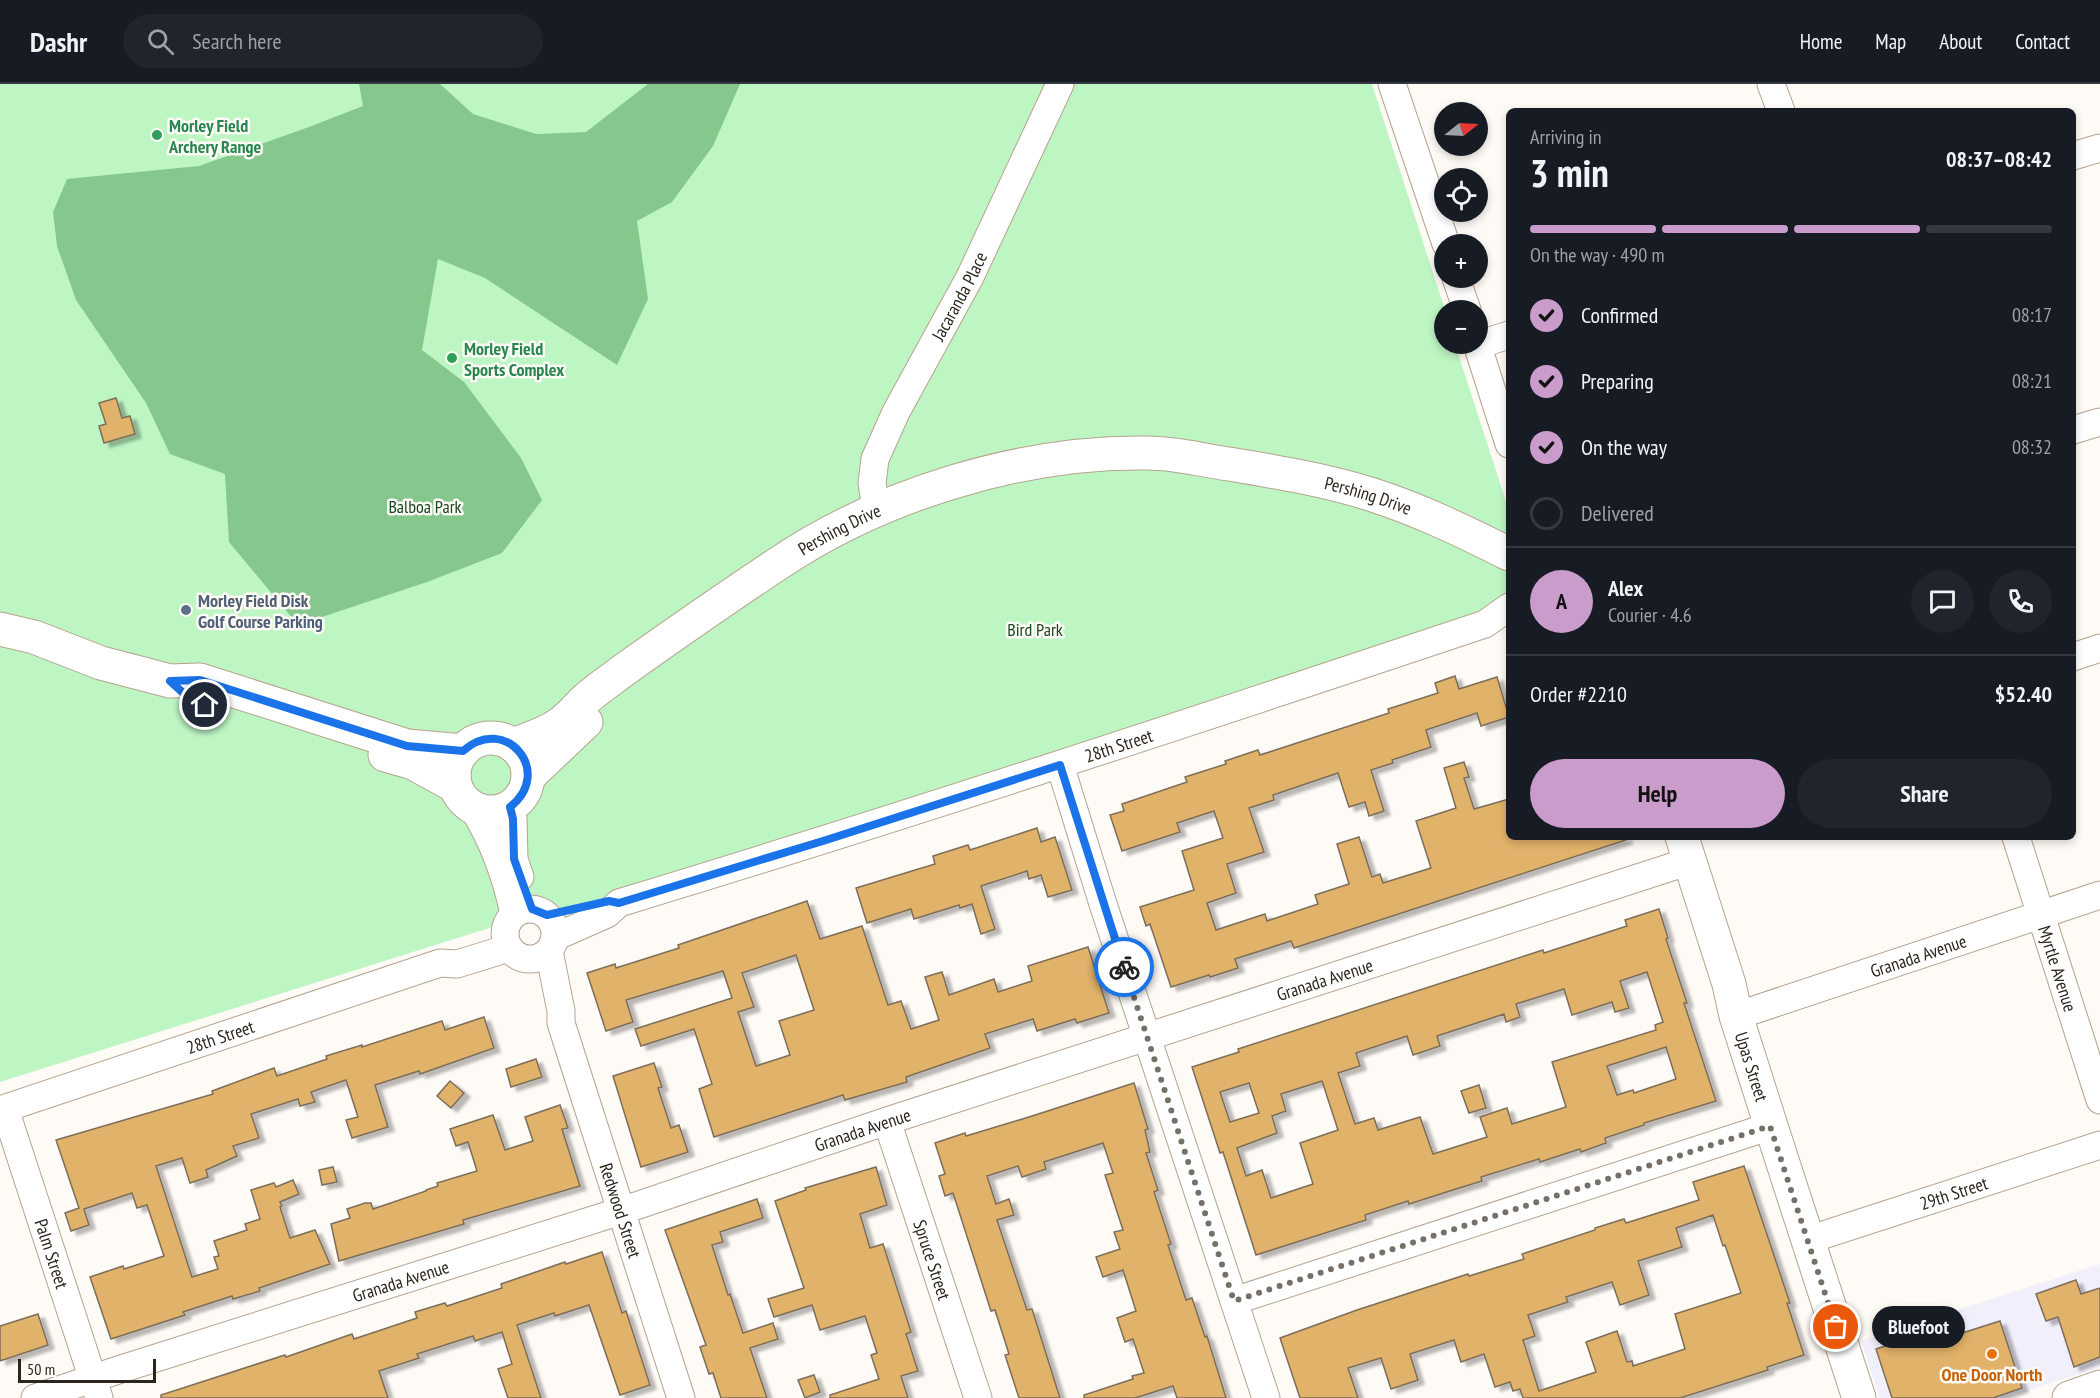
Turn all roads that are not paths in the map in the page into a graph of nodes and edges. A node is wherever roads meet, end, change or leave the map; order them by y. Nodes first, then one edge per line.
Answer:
1 (1060, 84) edge
2 (1392, 84) edge
3 (1771, 84) edge
4 (1779, 108) edge
5 (2100, 148) edge
6 (2076, 155) edge
7 (1443, 234) edge
8 (1506, 336) edge
9 (1488, 341) edge
10 (1480, 354) edge
11 (2100, 422) edge
12 (2076, 429) edge
13 (1506, 435) edge
14 (1218, 463) junction
15 (876, 509) junction
16 (1506, 553) edge
17 (1506, 610) edge
18 (0, 629) edge
19 (704, 634) junction
20 (2100, 648) edge
21 (0, 649) edge
22 (2076, 656) edge
23 (101, 663) junction
24 (170, 681) junction
25 (513, 745) junction
26 (463, 751) junction
27 (1060, 765) junction
28 (528, 777) junction
29 (464, 797) junction
30 (510, 807) junction
31 (2017, 840) edge
32 (1686, 849) edge
33 (2100, 895) edge
34 (2041, 915) junction
35 (530, 933) junction
36 (1736, 1016) junction
37 (1148, 1036) junction
38 (2100, 1100) edge
39 (2, 1110) edge
40 (888, 1121) junction
41 (1770, 1126) junction
42 (2100, 1145) edge
43 (621, 1211) junction
44 (1808, 1240) junction
45 (1234, 1301) junction
46 (2100, 1387) edge
47 (96, 1388) edge
48 (1852, 1396) edge
49 (35, 1398) edge
50 (681, 1398) edge
51 (978, 1398) edge
52 (1266, 1398) edge
53 (2069, 1398) edge

1 - 15 street, Jacaranda Place
2 - 7 street
3 - 4 street
5 - 6 street
8 - 9 street
10 - 13 street
11 - 12 street
14 - 15 main road, Pershing Drive
14 - 16 main road, Pershing Drive
14 - 19 main road, Pershing Drive
15 - 19 main road
15 - 25 main road, Pershing Drive
17 - 27 street, 28th Street
18 - 23 main road
19 - 28 main road, Pershing Drive
20 - 22 street
21 - 23 main road
23 - 24 main road
24 - 26 main road
24 - 29 main road
25 - 26 main road
25 - 28 main road
26 - 29 main road
27 - 35 street, 28th Street
27 - 37 street
28 - 30 main road
29 - 30 main road
29 - 35 street, Redwood Street
30 - 35 street, Redwood Street
31 - 34 street, Myrtle Avenue
32 - 36 main road, Upas Street
32 - 37 street, Granada Avenue
33 - 34 street, Granada Avenue
34 - 36 street, Granada Avenue
34 - 38 street, Myrtle Avenue
35 - 39 street, 28th Street
35 - 43 street, Redwood Street
36 - 41 main road, Upas Street
37 - 40 street, Granada Avenue
37 - 45 street
39 - 47 street, Palm Street
40 - 43 street, Granada Avenue
40 - 51 street, Spruce Street
41 - 44 main road, Upas Street
41 - 45 street
42 - 44 street, 29th Street
43 - 47 street, Granada Avenue
43 - 50 street, Redwood Street
44 - 48 main road, Upas Street
45 - 52 street
46 - 53 main road
47 - 49 street, Granada Avenue

